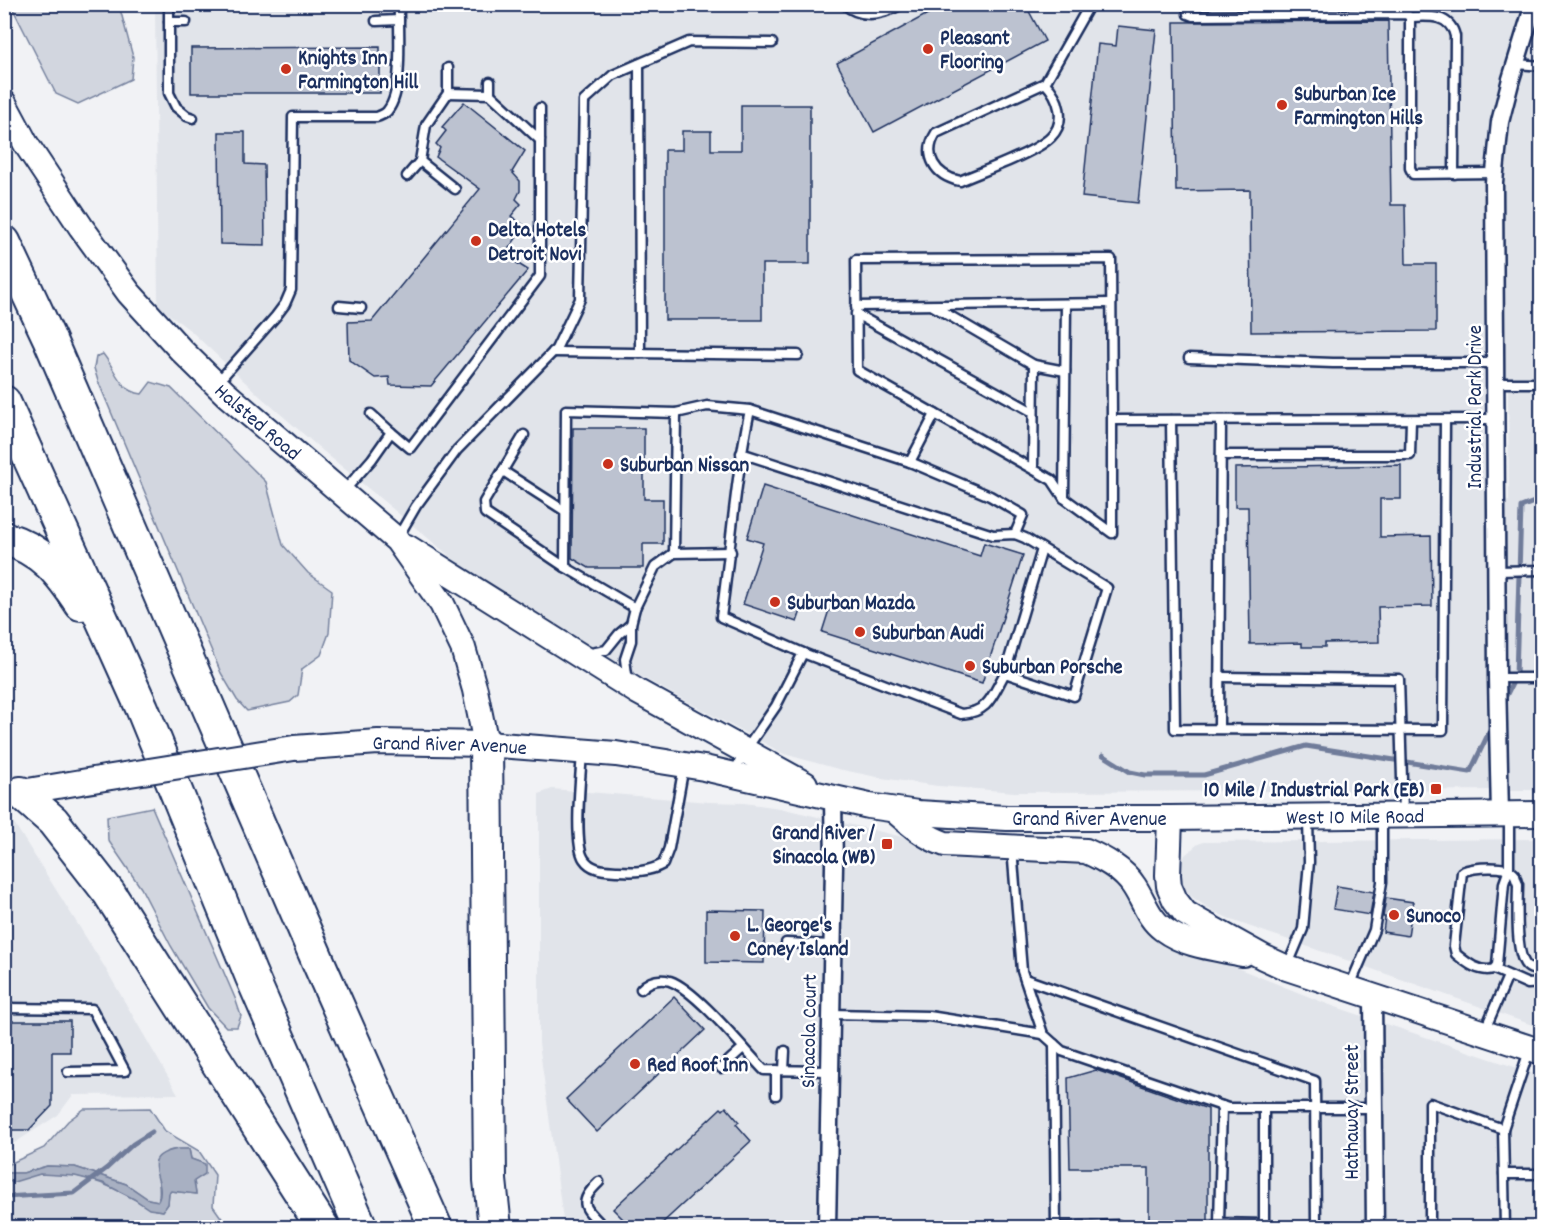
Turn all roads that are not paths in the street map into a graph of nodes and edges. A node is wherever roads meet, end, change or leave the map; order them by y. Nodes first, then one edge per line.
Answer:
1 (169, 4) edge
2 (399, 4) edge
3 (844, 4) edge
4 (902, 4) edge
5 (1090, 4) edge
6 (1187, 4) edge
7 (1534, 4) edge
8 (1379, 9) edge
9 (1410, 17) junction
10 (399, 20) junction
11 (376, 21) dead end
12 (169, 22) junction
13 (186, 22) dead end
14 (772, 43) dead end
15 (639, 63) junction
16 (1516, 64) junction
17 (1542, 66) edge
18 (448, 68) dead end
19 (490, 81) dead end
20 (1045, 83) junction
21 (448, 93) junction
22 (490, 94) junction
23 (4, 103) edge
24 (540, 108) dead end
25 (193, 118) dead end
26 (540, 140) junction
27 (420, 160) junction
28 (1454, 174) junction
29 (1495, 174) junction
30 (407, 176) dead end
31 (455, 189) dead end
32 (4, 242) edge
33 (1111, 303) junction
34 (1066, 304) junction
35 (933, 305) junction
36 (339, 306) dead end
37 (361, 308) dead end
38 (856, 310) junction
39 (553, 352) junction
40 (640, 353) junction
41 (798, 355) dead end
42 (1189, 358) dead end
43 (1496, 363) junction
44 (1034, 365) junction
45 (1065, 371) junction
46 (1496, 383) junction
47 (1542, 383) edge
48 (216, 384) junction
49 (4, 402) edge
50 (750, 410) junction
51 (676, 412) junction
52 (1033, 412) junction
53 (371, 414) dead end
54 (935, 414) junction
55 (1496, 419) junction
56 (1112, 420) junction
57 (1171, 420) junction
58 (1221, 420) junction
59 (1411, 420) junction
60 (1445, 420) junction
61 (391, 432) junction
62 (524, 435) dead end
63 (741, 453) junction
64 (1221, 455) junction
65 (910, 462) junction
66 (1033, 468) junction
67 (503, 471) junction
68 (341, 494) junction
69 (1064, 498) junction
70 (565, 511) junction
71 (1015, 534) junction
72 (4, 538) edge
73 (397, 540) junction
74 (1042, 549) junction
75 (731, 552) junction
76 (674, 554) junction
77 (565, 567) junction
78 (1542, 570) edge
79 (1497, 571) junction
80 (635, 608) junction
81 (631, 624) junction
82 (803, 653) junction
83 (581, 656) junction
84 (1005, 672) junction
85 (1221, 677) junction
86 (1497, 678) junction
87 (1542, 678) edge
88 (628, 686) junction
89 (142, 708) junction
90 (1220, 728) junction
91 (1401, 729) junction
92 (486, 744) junction
93 (745, 751) junction
94 (582, 752) junction
95 (684, 765) junction
96 (732, 774) junction
97 (13, 794) edge
98 (833, 799) junction
99 (894, 810) junction
100 (1542, 814) edge
101 (1505, 815) junction
102 (1392, 816) junction
103 (1308, 817) junction
104 (1170, 818) junction
105 (1012, 848) junction
106 (1509, 869) junction
107 (786, 943) dead end
108 (832, 945) junction
109 (1263, 957) junction
110 (1287, 968) junction
111 (1494, 969) junction
112 (1542, 971) edge
113 (1508, 976) junction
114 (1025, 979) junction
115 (1542, 983) edge
116 (1349, 988) junction
117 (641, 989) dead end
118 (1373, 996) junction
119 (4, 1008) edge
120 (831, 1014) junction
121 (1484, 1033) junction
122 (1043, 1034) junction
123 (1054, 1044) junction
124 (742, 1048) junction
125 (1536, 1050) edge
126 (784, 1051) dead end
127 (721, 1068) dead end
128 (780, 1070) junction
129 (830, 1071) junction
130 (68, 1072) dead end
131 (776, 1095) dead end
132 (1222, 1106) junction
133 (1264, 1108) junction
134 (1314, 1108) junction
135 (1374, 1108) junction
136 (1503, 1129) junction
137 (1504, 1174) junction
138 (1542, 1174) edge
139 (599, 1182) dead end
140 (1118, 1225) dead end
141 (1264, 1226) edge
142 (323, 1227) edge
143 (361, 1227) edge
144 (436, 1227) edge
145 (495, 1227) edge
146 (605, 1227) edge
147 (826, 1227) edge
148 (1056, 1227) edge
149 (1316, 1227) edge
150 (1375, 1227) edge
151 (1431, 1227) edge
152 (1505, 1227) edge

1 - 12 lane
2 - 10 lane
3 - 4 lane
5 - 20 lane
6 - 8 lane
7 - 16 street, Industrial Park Drive
8 - 9 lane
9 - 28 lane
9 - 28 lane
10 - 11 lane
10 - 48 lane
12 - 13 lane
12 - 25 lane
14 - 15 lane
15 - 39 lane
15 - 40 lane
16 - 17 lane
16 - 29 street, Industrial Park Drive
18 - 21 lane
19 - 22 lane
20 - 20 lane
21 - 22 lane
21 - 27 lane
22 - 26 lane
23 - 48 main road, Halsted Road
24 - 26 lane
26 - 61 lane
27 - 30 lane
27 - 31 lane
28 - 29 lane
29 - 43 street, Industrial Park Drive
32 - 144 highway
33 - 34 lane
33 - 38 lane
33 - 56 lane
34 - 35 lane
34 - 45 lane
35 - 38 lane
35 - 44 lane
36 - 37 lane
38 - 52 lane
38 - 54 lane
39 - 40 lane
39 - 73 lane
40 - 41 lane
42 - 43 lane
43 - 46 street, Industrial Park Drive
44 - 45 lane
44 - 52 lane
45 - 69 lane
46 - 47 lane
46 - 55 street, Industrial Park Drive
48 - 68 main road, Halsted Road
49 - 89 highway
50 - 51 lane
50 - 63 lane
50 - 65 lane
51 - 70 lane
51 - 76 lane
52 - 66 lane
53 - 61 lane
54 - 65 lane
54 - 66 lane
55 - 60 lane
55 - 79 street, Industrial Park Drive
56 - 57 lane
56 - 69 lane
57 - 58 lane
57 - 90 lane
58 - 59 lane
58 - 64 lane
59 - 60 lane
59 - 64 lane
60 - 91 lane
61 - 68 lane
62 - 67 lane
63 - 71 lane
63 - 75 lane
64 - 85 lane
65 - 71 lane
66 - 69 lane
67 - 70 lane
67 - 77 lane
68 - 73 main road, Halsted Road
70 - 77 lane
71 - 74 lane
72 - 89 highway
73 - 83 main road
73 - 92 main road, Halsted Road
74 - 84 lane
74 - 84 lane
75 - 76 lane
75 - 82 lane
76 - 80 lane
77 - 80 lane
78 - 79 lane
79 - 86 street, Industrial Park Drive
80 - 81 lane
81 - 83 lane
81 - 88 lane
82 - 84 lane
82 - 93 lane
83 - 88 main road
85 - 90 lane
85 - 91 lane
86 - 87 lane
86 - 101 street, Industrial Park Drive
88 - 93 main road
89 - 143 highway
90 - 91 lane
91 - 102 lane
92 - 94 main road, Grand River Avenue
92 - 97 main road, Grand River Avenue, bridge
92 - 145 highway
93 - 96 lane
93 - 98 main road
94 - 95 main road, Grand River Avenue
94 - 95 lane
95 - 96 main road, Grand River Avenue
96 - 98 main road, Grand River Avenue
97 - 142 highway
98 - 99 main road, Grand River Avenue
98 - 108 street, Sinacola Court
99 - 104 main road, Grand River Avenue
99 - 105 main road, Grand River Avenue
100 - 101 main road, West 10 Mile Road
101 - 102 main road, West 10 Mile Road
101 - 106 lane
102 - 103 main road, West 10 Mile Road
102 - 116 lane
103 - 104 main road, West 10 Mile Road
103 - 110 lane
104 - 109 main road, Grand River Avenue
105 - 109 main road, Grand River Avenue
105 - 114 lane
106 - 111 lane
106 - 111 lane
106 - 112 lane
107 - 108 lane
108 - 120 street, Sinacola Court
109 - 110 main road, Grand River Avenue
110 - 116 main road, Grand River Avenue
111 - 113 lane
113 - 115 lane
113 - 121 lane
114 - 122 lane
114 - 134 lane
116 - 118 main road, Grand River Avenue
117 - 124 lane
118 - 121 main road, Grand River Avenue
118 - 135 street, Hathaway Street
119 - 130 lane
120 - 122 lane
120 - 129 street, Sinacola Court
121 - 125 main road, Grand River Avenue
122 - 123 lane
123 - 132 lane
123 - 148 lane
124 - 127 lane
124 - 128 lane
125 - 136 lane
126 - 128 lane
128 - 129 lane
128 - 131 lane
129 - 147 street, Sinacola Court
132 - 133 lane
132 - 141 lane
133 - 134 lane
133 - 141 lane
134 - 135 lane
134 - 149 lane
135 - 150 street, Hathaway Street
136 - 137 lane
136 - 151 lane
137 - 138 lane
137 - 152 lane
139 - 146 lane
140 - 148 lane

